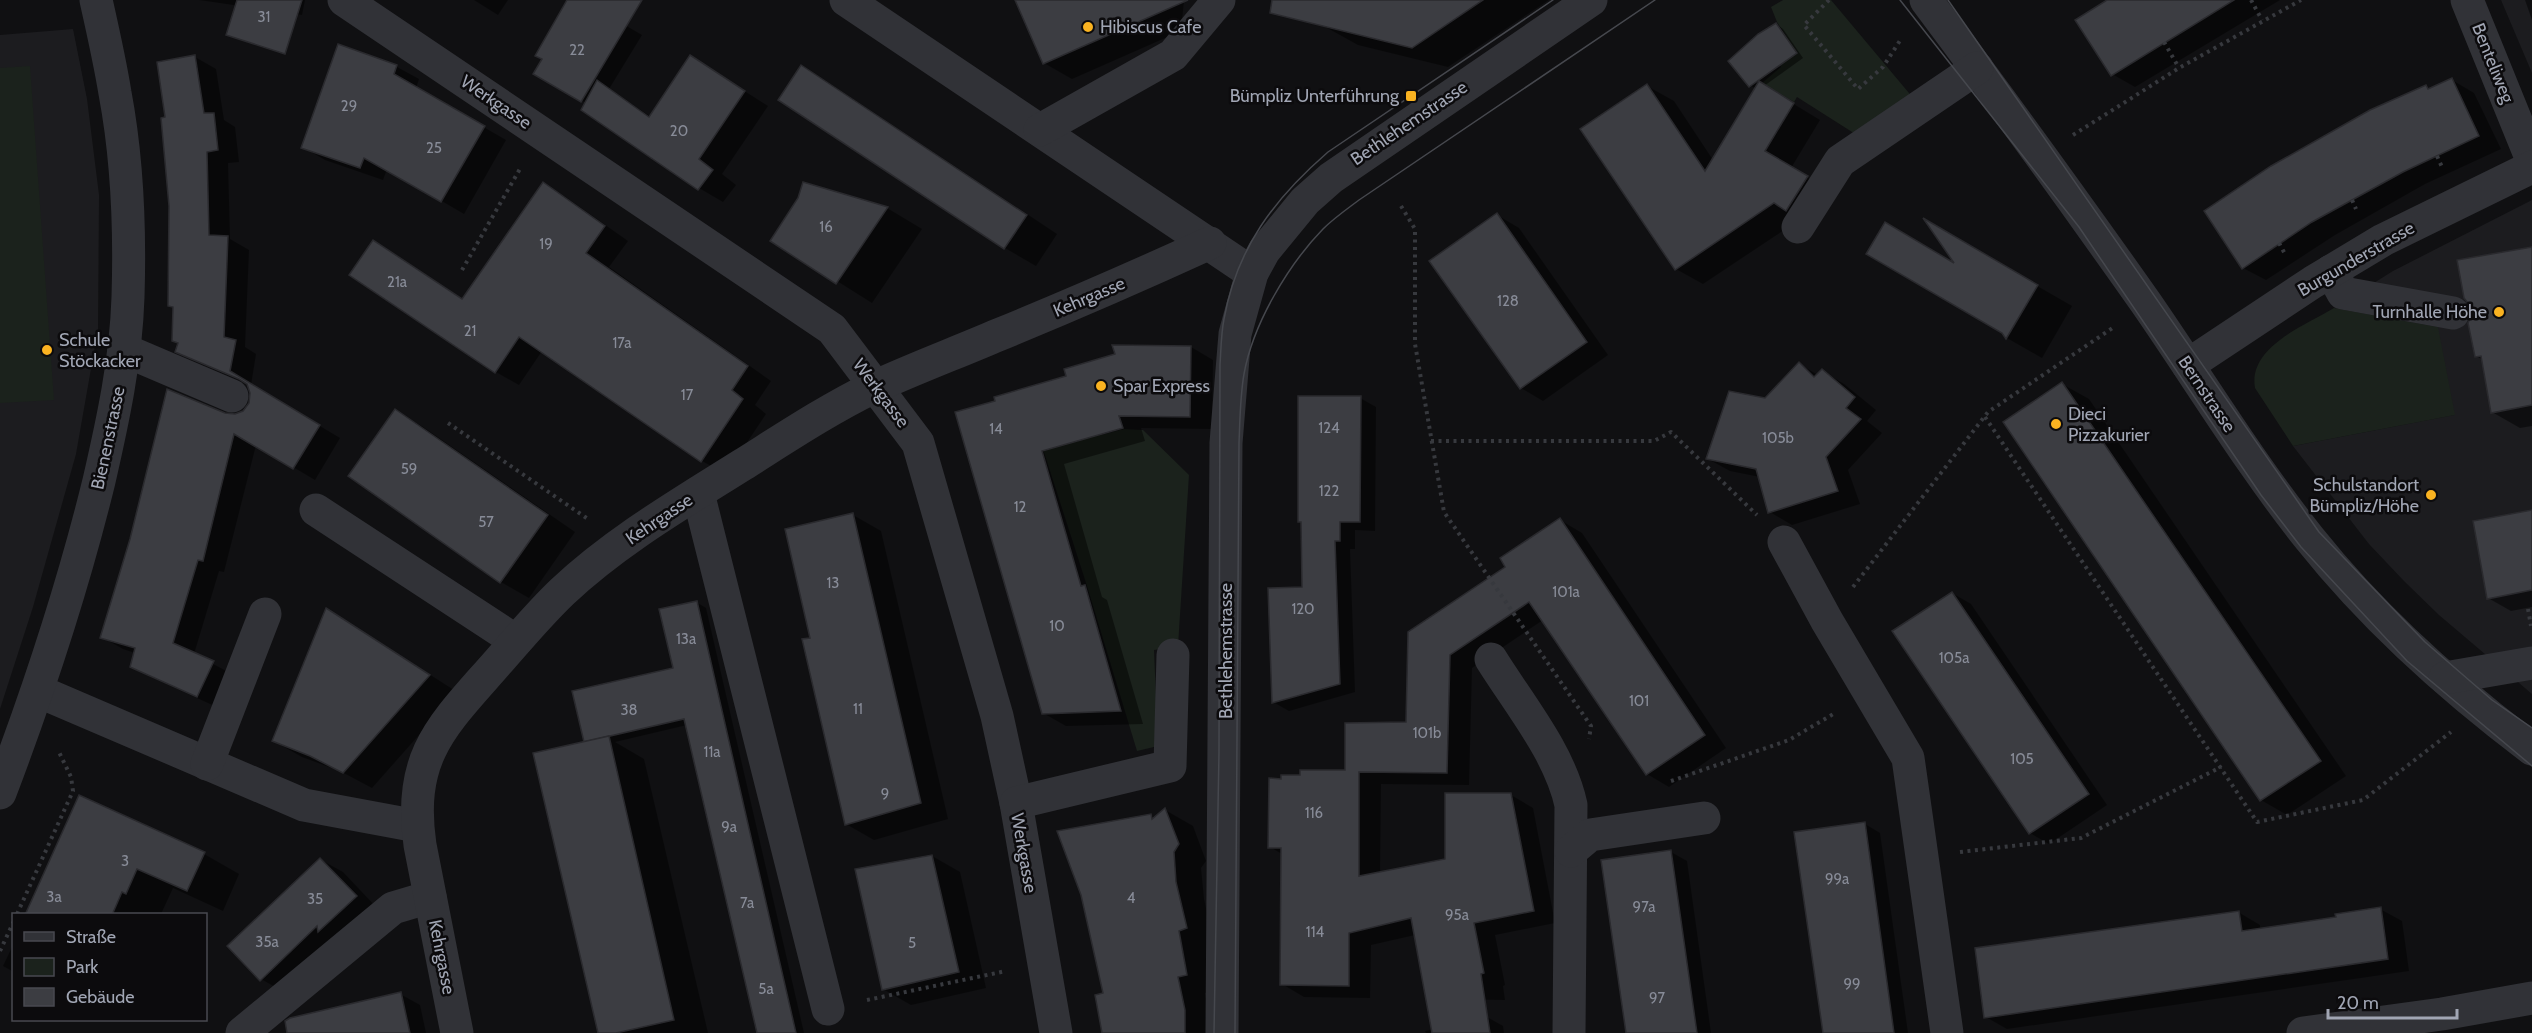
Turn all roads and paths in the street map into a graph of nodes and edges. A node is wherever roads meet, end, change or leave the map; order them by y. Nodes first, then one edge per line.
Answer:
1 (96, 0) edge
2 (344, 0) edge
3 (846, 0) edge
4 (1219, 0) edge
5 (1591, 0) edge
6 (1829, 0) edge
7 (1926, 0) edge
8 (2251, 0) edge
9 (2301, 0) edge
10 (2467, 0) edge
11 (2262, 20) junction
12 (1901, 39) dead end
13 (2164, 42) dead end
14 (1977, 68) junction
15 (2180, 68) junction
16 (1040, 130) junction
17 (2070, 137) dead end
18 (525, 160) dead end
19 (2532, 160) edge
20 (2532, 167) edge
21 (1401, 206) dead end
22 (1798, 227) dead end
23 (1210, 243) junction
24 (462, 270) dead end
25 (2331, 271) junction
26 (1252, 273) junction
27 (2453, 313) dead end
28 (2118, 325) dead end
29 (124, 350) junction
30 (2188, 365) junction
31 (876, 387) junction
32 (232, 396) dead end
33 (1984, 417) junction
34 (448, 423) dead end
35 (1431, 441) junction
36 (698, 493) junction
37 (316, 510) dead end
38 (1784, 542) joint
39 (616, 548) junction
40 (2528, 609) dead end
41 (265, 614) dead end
42 (1827, 621) junction
43 (2532, 629) edge
44 (516, 641) junction
45 (1173, 655) dead end
46 (1491, 660) dead end
47 (2532, 663) edge
48 (2445, 678) junction
49 (38, 691) junction
50 (1869, 693) junction
51 (2451, 732) dead end
52 (56, 747) dead end
53 (1588, 747) dead end
54 (2532, 749) edge
55 (207, 764) junction
56 (2221, 767) junction
57 (1661, 784) dead end
58 (0, 793) edge
59 (1016, 803) junction
60 (1704, 818) dead end
61 (417, 826) junction
62 (1571, 851) junction
63 (1921, 857) junction
64 (430, 897) junction
65 (18, 913) edge
66 (12, 925) edge
67 (0, 951) edge
68 (1008, 971) dead end
69 (2532, 998) edge
70 (828, 1009) joint
71 (242, 1033) edge
72 (457, 1033) edge
73 (1056, 1033) edge
74 (1222, 1033) edge
75 (1569, 1033) edge
76 (1947, 1033) edge
77 (2303, 1033) edge

1 - 29 street, Bienenstrasse
2 - 31 street, Werkgasse
3 - 16 street
4 - 16 street
5 - 26 street, Bethlehemstrasse
6 - 12 path
7 - 14 street, Bernstrasse
8 - 11 path
9 - 11 path
10 - 19 street, Benteliweg
11 - 15 path
13 - 15 path
14 - 22 street
14 - 30 street, Bernstrasse
15 - 17 path
16 - 23 street
18 - 24 path
20 - 25 street, Burgunderstrasse
21 - 35 path
23 - 26 street
23 - 31 street, Kehrgasse
25 - 27 street
25 - 30 street, Burgunderstrasse
26 - 74 street, Bethlehemstrasse
28 - 33 path
29 - 32 street
29 - 49 street, Bienenstrasse
30 - 48 street, Bernstrasse
31 - 36 street, Kehrgasse
31 - 59 street, Werkgasse
33 - 42 path
33 - 56 path
34 - 39 path
35 - 38 path
35 - 53 path
36 - 39 street, Kehrgasse
36 - 70 street
37 - 44 street
38 - 42 street
39 - 44 street, Kehrgasse
40 - 43 path
41 - 55 street
42 - 50 street
44 - 61 street, Kehrgasse
45 - 59 street
46 - 62 street
47 - 48 street
48 - 54 street, Bernstrasse
49 - 55 street
49 - 58 street, Bienenstrasse
50 - 57 path
50 - 63 street
51 - 56 path
52 - 65 path
55 - 61 street
56 - 63 path
59 - 73 street, Werkgasse
60 - 62 street
61 - 64 street, Kehrgasse
62 - 75 street
63 - 76 street
64 - 71 street
64 - 72 street, Kehrgasse
66 - 67 path
68 - 70 path
69 - 77 street

